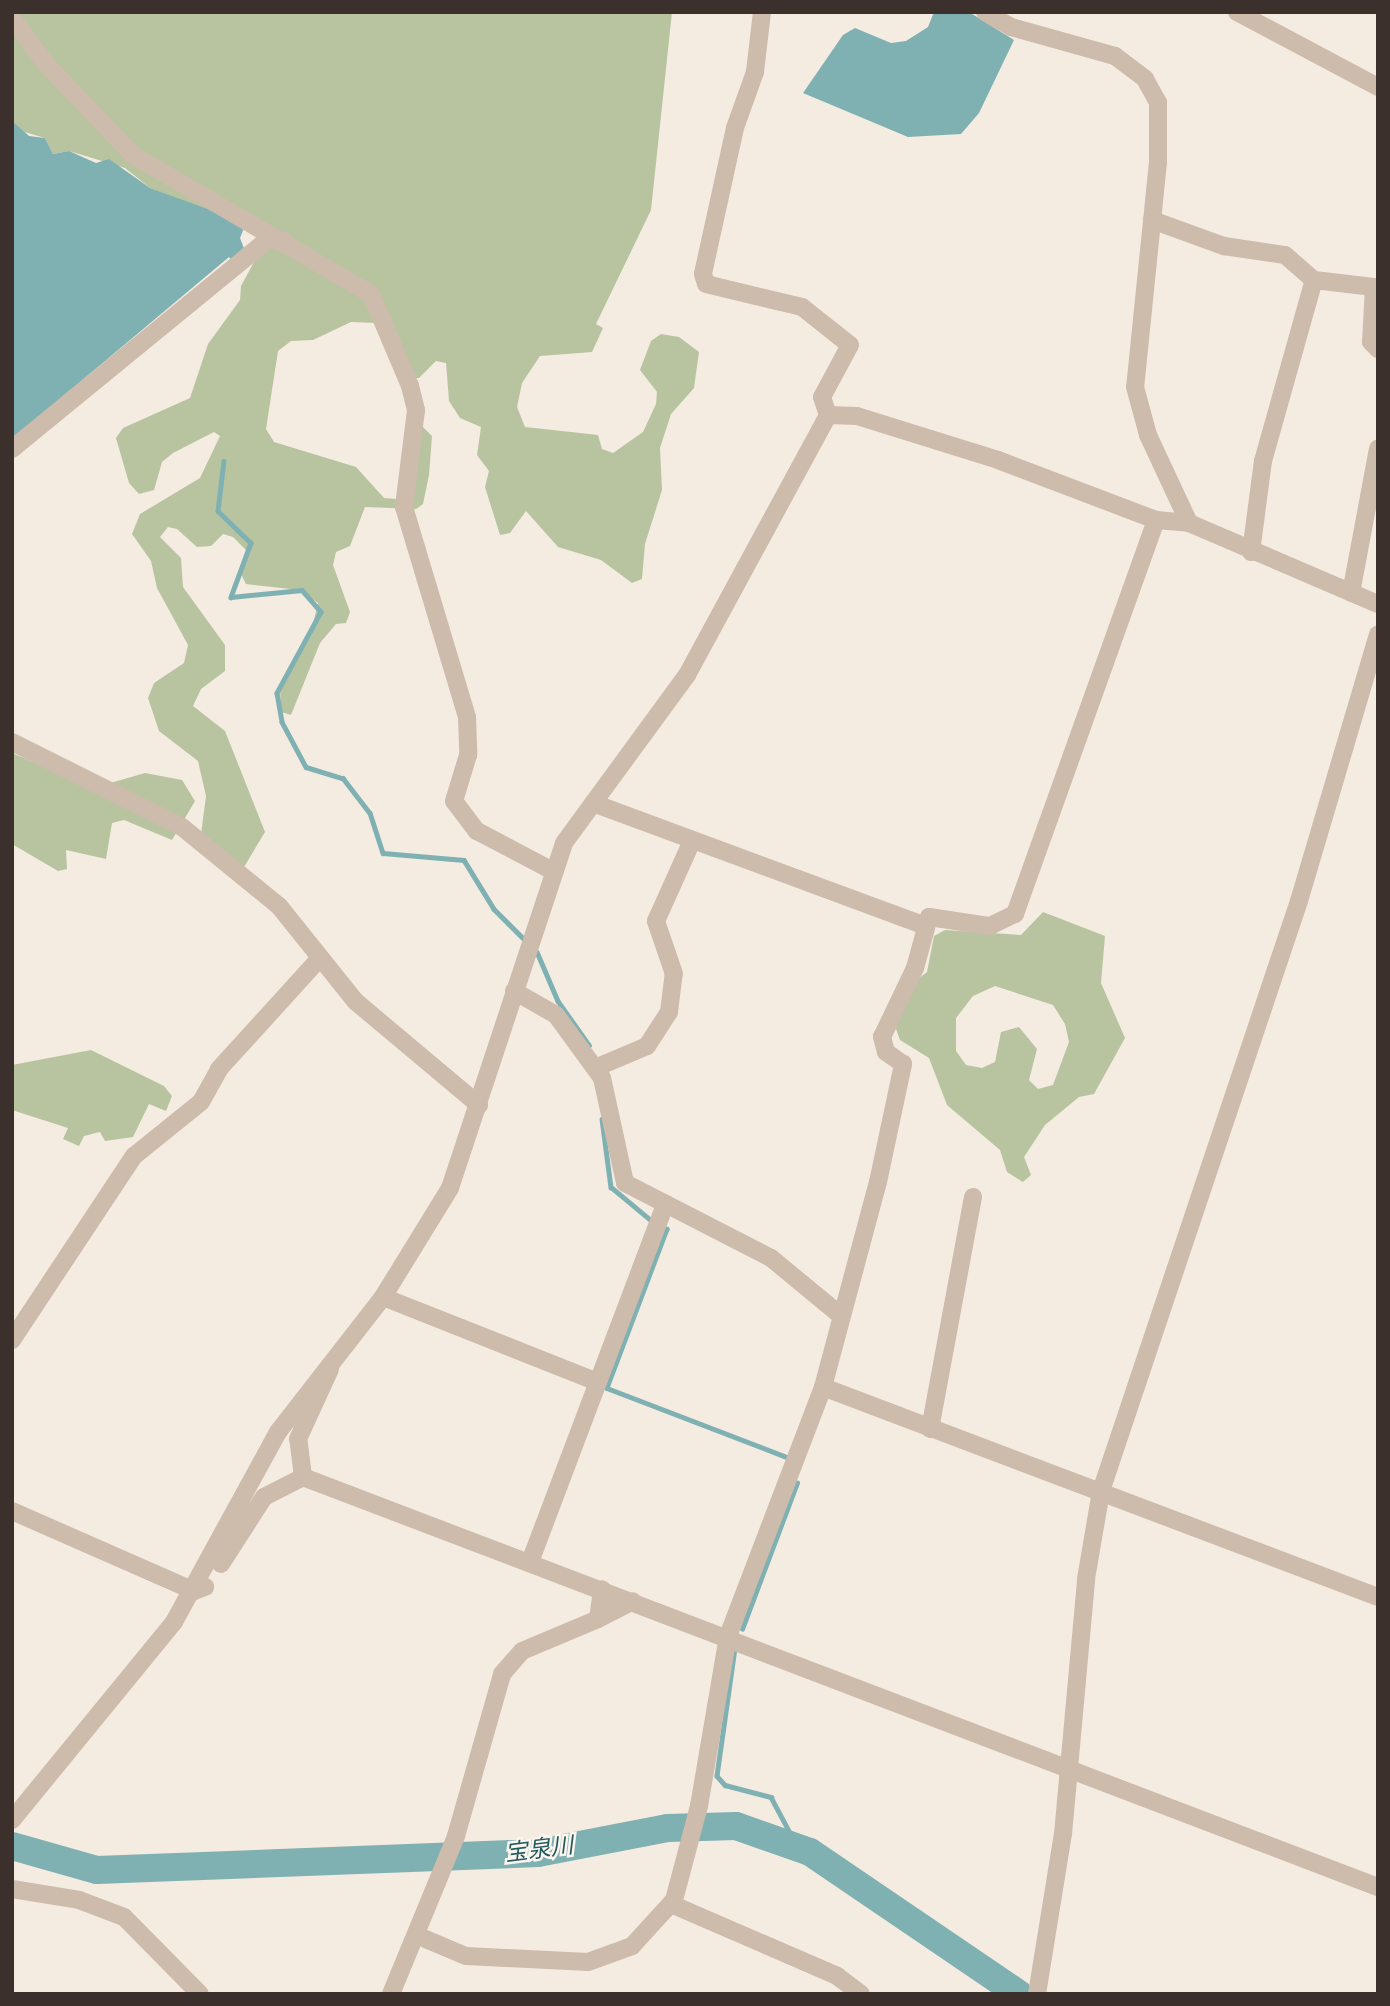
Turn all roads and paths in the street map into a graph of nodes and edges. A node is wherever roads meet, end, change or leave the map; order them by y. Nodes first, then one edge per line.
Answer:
1 (745, 12) edge
2 (985, 12) edge
3 (1237, 12) edge
4 (12, 18) edge
5 (761, 20) edge
6 (1378, 87) edge
7 (1152, 220) junction
8 (285, 241) junction
9 (1314, 280) junction
10 (1376, 282) edge
11 (1378, 349) edge
12 (828, 415) junction
13 (12, 449) edge
14 (1378, 449) edge
15 (1156, 520) junction
16 (1189, 523) junction
17 (1251, 552) junction
18 (1352, 593) junction
19 (1378, 604) edge
20 (1378, 634) edge
21 (12, 741) edge
22 (593, 803) junction
23 (692, 841) junction
24 (552, 871) junction
25 (922, 925) junction
26 (320, 958) junction
27 (514, 991) junction
28 (595, 1068) junction
29 (479, 1105) junction
30 (973, 1197) dead end
31 (665, 1204) junction
32 (383, 1297) junction
33 (839, 1314) junction
34 (14, 1332) edge
35 (333, 1357) junction
36 (598, 1382) junction
37 (823, 1387) junction
38 (930, 1429) junction
39 (303, 1477) junction
40 (1101, 1491) junction
41 (12, 1511) edge
42 (530, 1562) junction
43 (602, 1589) junction
44 (194, 1591) junction
45 (1378, 1597) edge
46 (633, 1601) junction
47 (598, 1619) junction
48 (728, 1636) junction
49 (1070, 1769) junction
50 (12, 1820) edge
51 (12, 1888) edge
52 (1378, 1888) edge
53 (671, 1904) junction
54 (416, 1935) junction
55 (1038, 1991) edge
56 (200, 1994) edge
57 (391, 1994) edge
58 (861, 1994) edge

1 - 5 street
2 - 7 street
3 - 6 street
4 - 8 street
5 - 12 street
7 - 9 street
7 - 16 street
8 - 13 street
8 - 24 street
9 - 10 street
9 - 17 street
10 - 11 street
12 - 15 street
12 - 22 street
14 - 18 street
15 - 16 street
15 - 25 street
16 - 17 street
17 - 18 street
18 - 19 street
20 - 40 street
21 - 26 street
22 - 23 street
22 - 24 street
23 - 25 street
23 - 28 street
24 - 27 street
25 - 33 street
26 - 29 street
26 - 34 street
27 - 28 street
27 - 29 street
28 - 31 street
29 - 32 street
30 - 38 street
31 - 33 street
31 - 36 street
32 - 35 street
32 - 36 street
33 - 37 street
35 - 39 street
35 - 44 street
36 - 42 street
37 - 38 street
37 - 48 street
38 - 40 street
39 - 42 street
39 - 44 street
40 - 45 street
40 - 49 street
41 - 44 street
42 - 43 street
43 - 46 street
43 - 47 street
44 - 50 street
46 - 47 street
46 - 48 street
47 - 54 street
48 - 49 street
48 - 53 street
49 - 52 street
49 - 55 street
51 - 56 street
53 - 54 street
53 - 58 street
54 - 57 street

